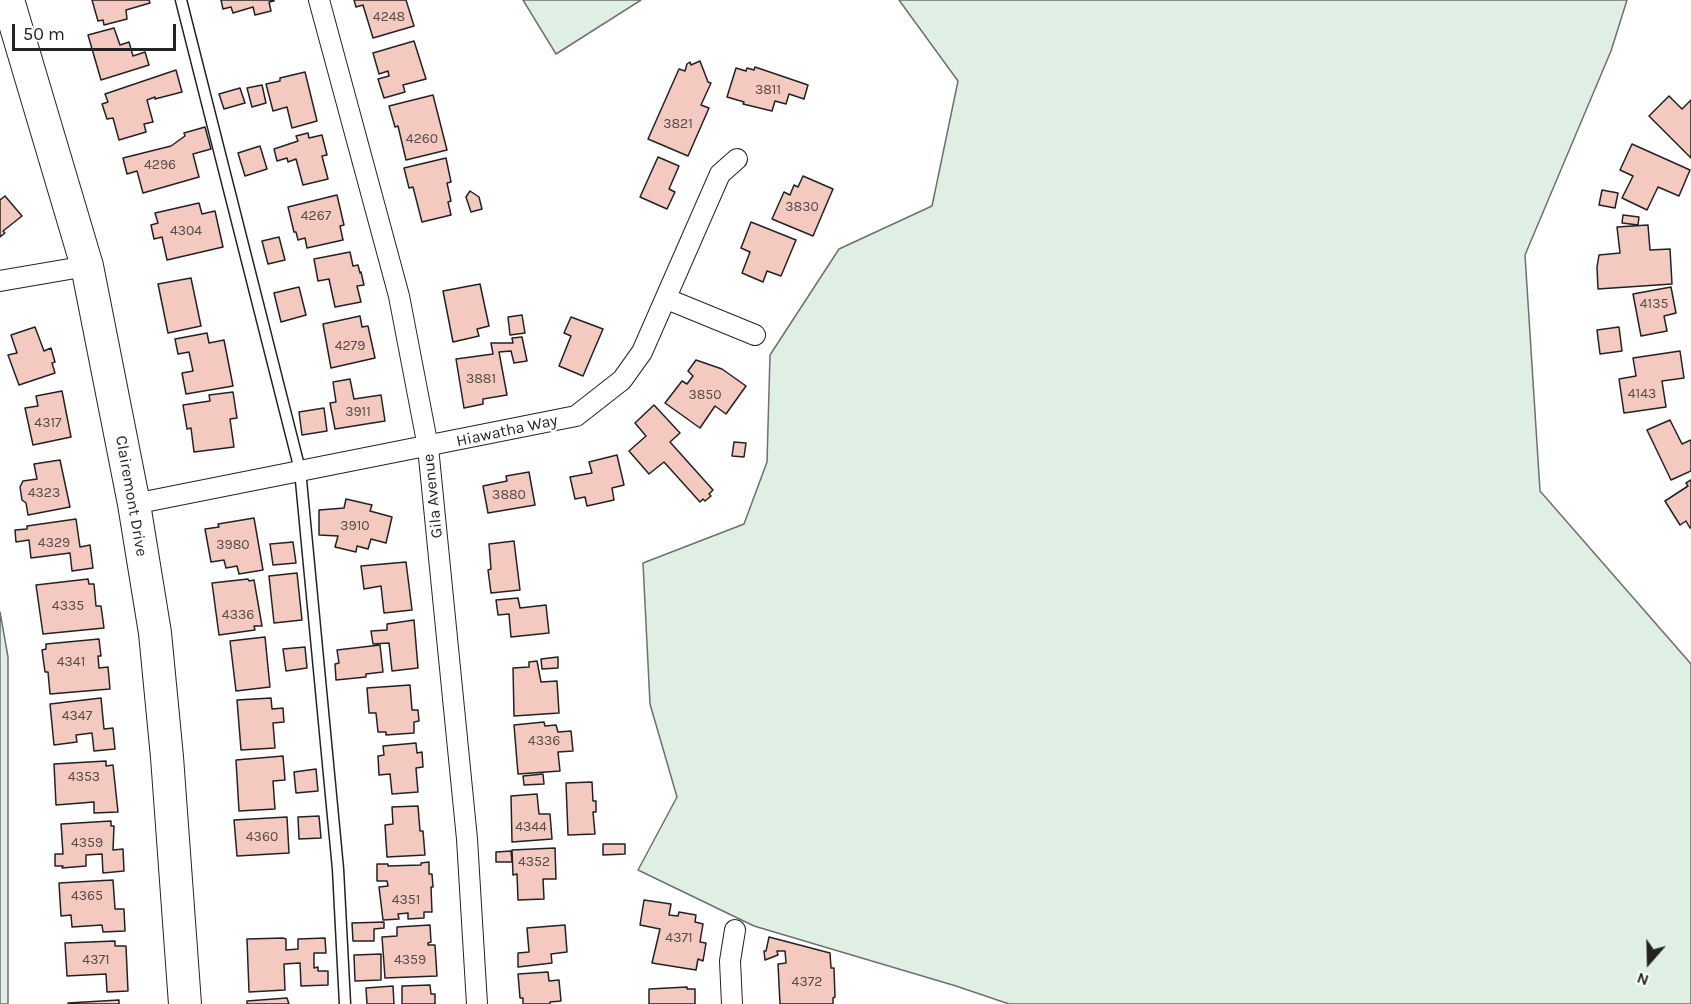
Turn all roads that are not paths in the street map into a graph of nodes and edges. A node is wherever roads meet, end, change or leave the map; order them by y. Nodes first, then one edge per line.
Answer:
1 (8, 0) edge
2 (181, 0) edge
3 (319, 0) edge
4 (737, 159) dead end
5 (87, 266) junction
6 (0, 281) edge
7 (666, 299) junction
8 (755, 335) dead end
9 (428, 447) junction
10 (300, 470) junction
11 (134, 504) junction
12 (735, 930) dead end
13 (185, 1004) edge
14 (345, 1004) edge
15 (477, 1004) edge
16 (732, 1004) edge

1 - 5 main road, Clairemont Drive
2 - 10 lane
3 - 9 street, Gila Avenue
4 - 7 street, Hiawatha Way
5 - 6 street
5 - 11 main road, Clairemont Drive
7 - 8 street
7 - 9 street, Hiawatha Way
9 - 10 street, Hiawatha Way
9 - 15 street, Gila Avenue
10 - 11 street, Hiawatha Way
10 - 14 lane
11 - 13 main road, Clairemont Drive
12 - 16 street

